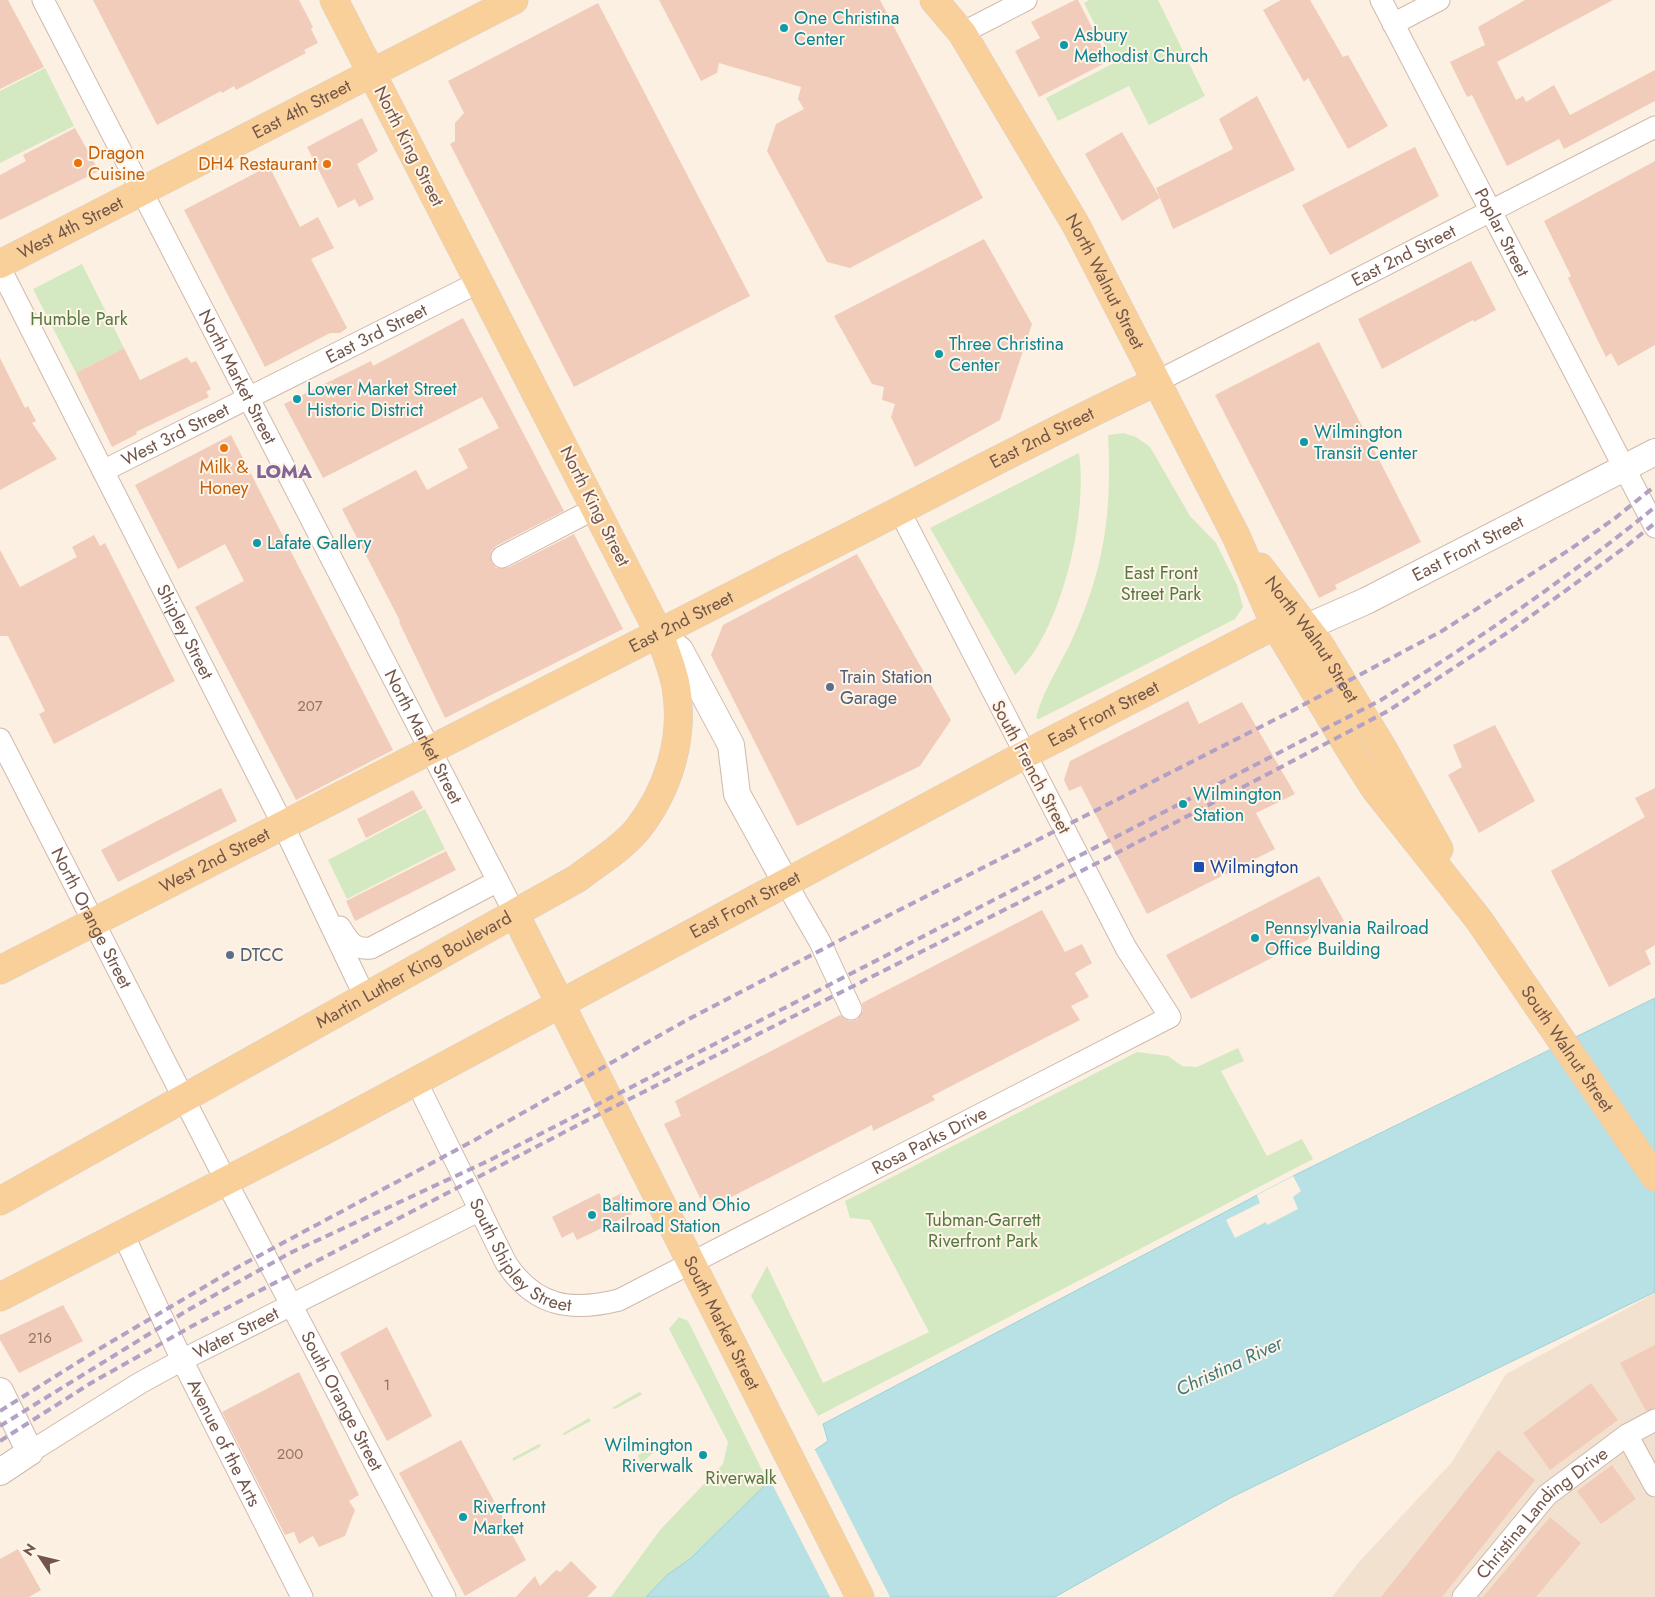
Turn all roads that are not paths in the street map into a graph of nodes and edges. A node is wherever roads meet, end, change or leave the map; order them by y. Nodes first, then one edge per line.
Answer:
1 (42, 0) edge
2 (334, 0) edge
3 (514, 0) edge
4 (934, 0) edge
5 (950, 0) edge
6 (1026, 0) edge
7 (1381, 0) edge
8 (1439, 0) edge
9 (1393, 24) junction
10 (962, 33) junction
11 (372, 73) junction
12 (1655, 127) edge
13 (141, 191) junction
14 (1489, 211) junction
15 (0, 264) edge
16 (0, 268) edge
17 (479, 282) junction
18 (1156, 382) junction
19 (247, 398) junction
20 (1655, 452) edge
21 (1624, 466) junction
22 (103, 471) junction
23 (596, 508) junction
24 (900, 512) junction
25 (1655, 527) edge
26 (1236, 536) junction
27 (502, 557) dead end
28 (1275, 625) junction
29 (1307, 627) junction
30 (659, 633) junction
31 (0, 739) edge
32 (1382, 746) joint
33 (430, 750) junction
34 (1024, 756) junction
35 (1355, 758) joint
36 (283, 825) junction
37 (498, 881) junction
38 (310, 883) junction
39 (786, 883) junction
40 (515, 914) junction
41 (1480, 920) junction
42 (93, 922) junction
43 (0, 970) edge
44 (365, 997) junction
45 (560, 1004) junction
46 (851, 1009) dead end
47 (1170, 1017) joint
48 (416, 1081) junction
49 (184, 1098) junction
50 (1655, 1177) edge
51 (226, 1181) junction
52 (0, 1201) edge
53 (480, 1210) junction
54 (122, 1234) junction
55 (691, 1264) junction
56 (0, 1297) edge
57 (292, 1305) junction
58 (182, 1360) junction
59 (0, 1391) edge
60 (1655, 1420) edge
61 (1626, 1435) junction
62 (30, 1452) junction
63 (0, 1472) edge
64 (1655, 1486) edge
65 (302, 1597) edge
66 (445, 1597) edge
67 (860, 1597) edge
68 (1463, 1597) edge

1 - 13 street, North Market Street
2 - 11 main road, North King Street
3 - 11 main road, East 4th Street
4 - 10 main road, North Walnut Street
5 - 10 main road, North Walnut Street
6 - 10 street
7 - 9 street, Poplar Street
8 - 9 street
9 - 14 street, Poplar Street
10 - 18 main road, North Walnut Street
11 - 13 main road, East 4th Street
11 - 17 main road, North King Street
12 - 14 street, East 2nd Street
13 - 15 main road, West 4th Street
13 - 19 street, North Market Street
14 - 18 street, East 2nd Street
14 - 21 street, Poplar Street
16 - 22 street, Shipley Street
17 - 19 street, East 3rd Street
17 - 23 main road, North King Street
18 - 24 main road, East 2nd Street
18 - 26 main road, North Walnut Street
19 - 22 street, West 3rd Street
19 - 33 street, North Market Street
20 - 21 street, East Front Street
21 - 25 street, Poplar Street
21 - 29 street, East Front Street
22 - 36 street, Shipley Street
23 - 27 street
23 - 30 main road, North King Street
24 - 30 main road, East 2nd Street
24 - 34 street, South French Street
26 - 28 main road, North Walnut Street
26 - 29 main road, North Walnut Street
28 - 29 street, East Front Street
28 - 34 main road, East Front Street
28 - 35 main road, North Walnut Street
29 - 32 main road, North Walnut Street
30 - 33 main road, East 2nd Street
30 - 39 street, North King Street
30 - 40 main road, Martin Luther King Boulevard
31 - 42 street, North Orange Street
32 - 41 main road, South Walnut Street
33 - 36 main road, West 2nd Street
33 - 37 street, North Market Street
34 - 39 main road, East Front Street
34 - 47 street, South French Street
35 - 41 main road, South Walnut Street
36 - 38 street, Shipley Street
36 - 42 main road, West 2nd Street
37 - 38 street
37 - 40 street, North Market Street
38 - 44 street, Shipley Street
39 - 45 main road, East Front Street
39 - 46 street, North King Street
40 - 44 main road, Martin Luther King Boulevard
40 - 45 main road, South Market Street
41 - 50 main road, South Walnut Street
42 - 43 main road, West 2nd Street
42 - 49 street, North Orange Street
44 - 49 main road, Martin Luther King Boulevard
45 - 48 main road
45 - 55 main road, South Market Street
47 - 55 street, Rosa Parks Drive
48 - 51 main road
48 - 53 street, South Shipley Street
49 - 51 street, South Orange Street
49 - 52 main road, Martin Luther King Boulevard
51 - 54 main road
51 - 57 street, South Orange Street
53 - 55 street, South Shipley Street
53 - 57 street, Water Street
54 - 56 main road
54 - 58 street, Avenue of the Arts
55 - 67 main road, South Market Street
57 - 58 street, Water Street
57 - 66 street, South Orange Street
58 - 62 street, Water Street
58 - 65 street, Avenue of the Arts
59 - 62 street
60 - 61 street, Christina Landing Drive
61 - 64 street, Christina Landing Drive
61 - 68 street, Christina Landing Drive
62 - 63 street, Water Street

